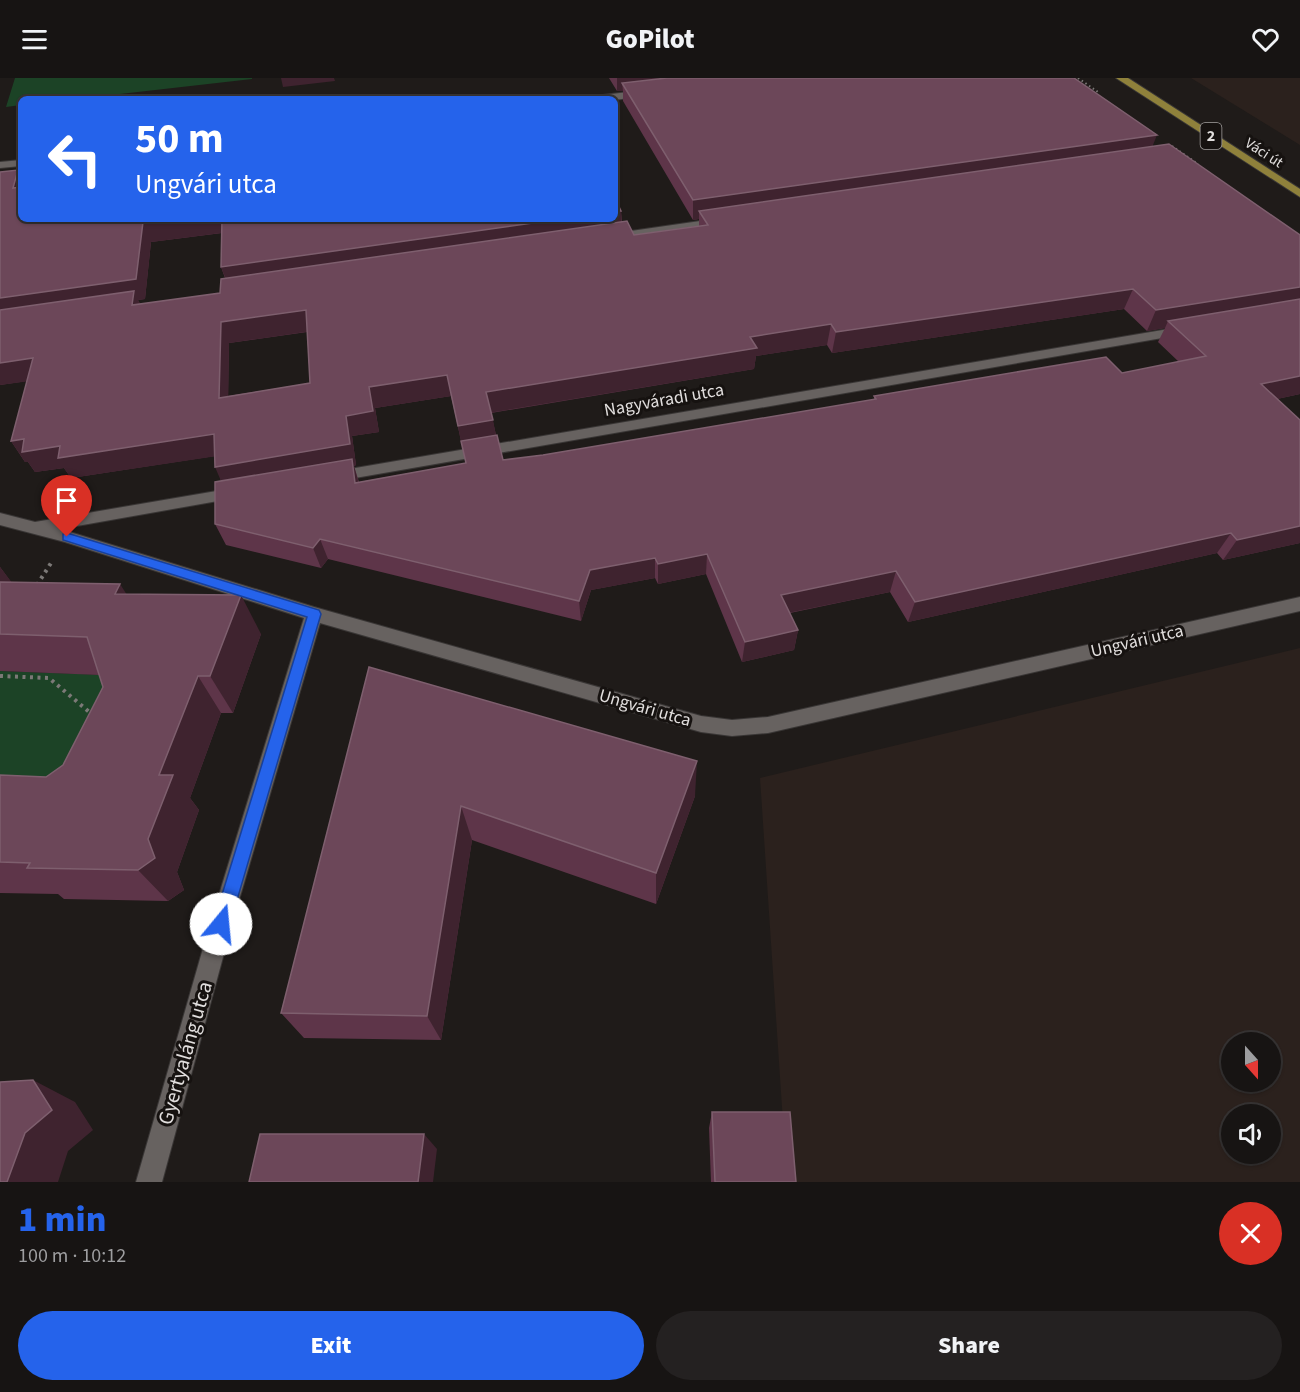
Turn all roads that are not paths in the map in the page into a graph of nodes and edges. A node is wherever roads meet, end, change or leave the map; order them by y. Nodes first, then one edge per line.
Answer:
1 (1121, 78) edge
2 (653, 92) edge
3 (618, 96) edge
4 (18, 163) edge
5 (0, 165) edge
6 (1300, 194) edge
7 (730, 221) edge
8 (612, 238) edge
9 (1206, 327) edge
10 (316, 479) edge
11 (257, 489) edge
12 (0, 519) edge
13 (34, 528) junction
14 (1300, 604) edge
15 (314, 614) junction
16 (149, 1182) edge

1 - 6 main road, Váci út / 2
2 - 3 street
4 - 5 street
7 - 8 street
9 - 10 street, Nagyváradi utca
11 - 13 street
12 - 13 street, Ungvári utca
13 - 15 street, Ungvári utca
14 - 15 street, Ungvári utca
15 - 16 street, Gyertyaláng utca

